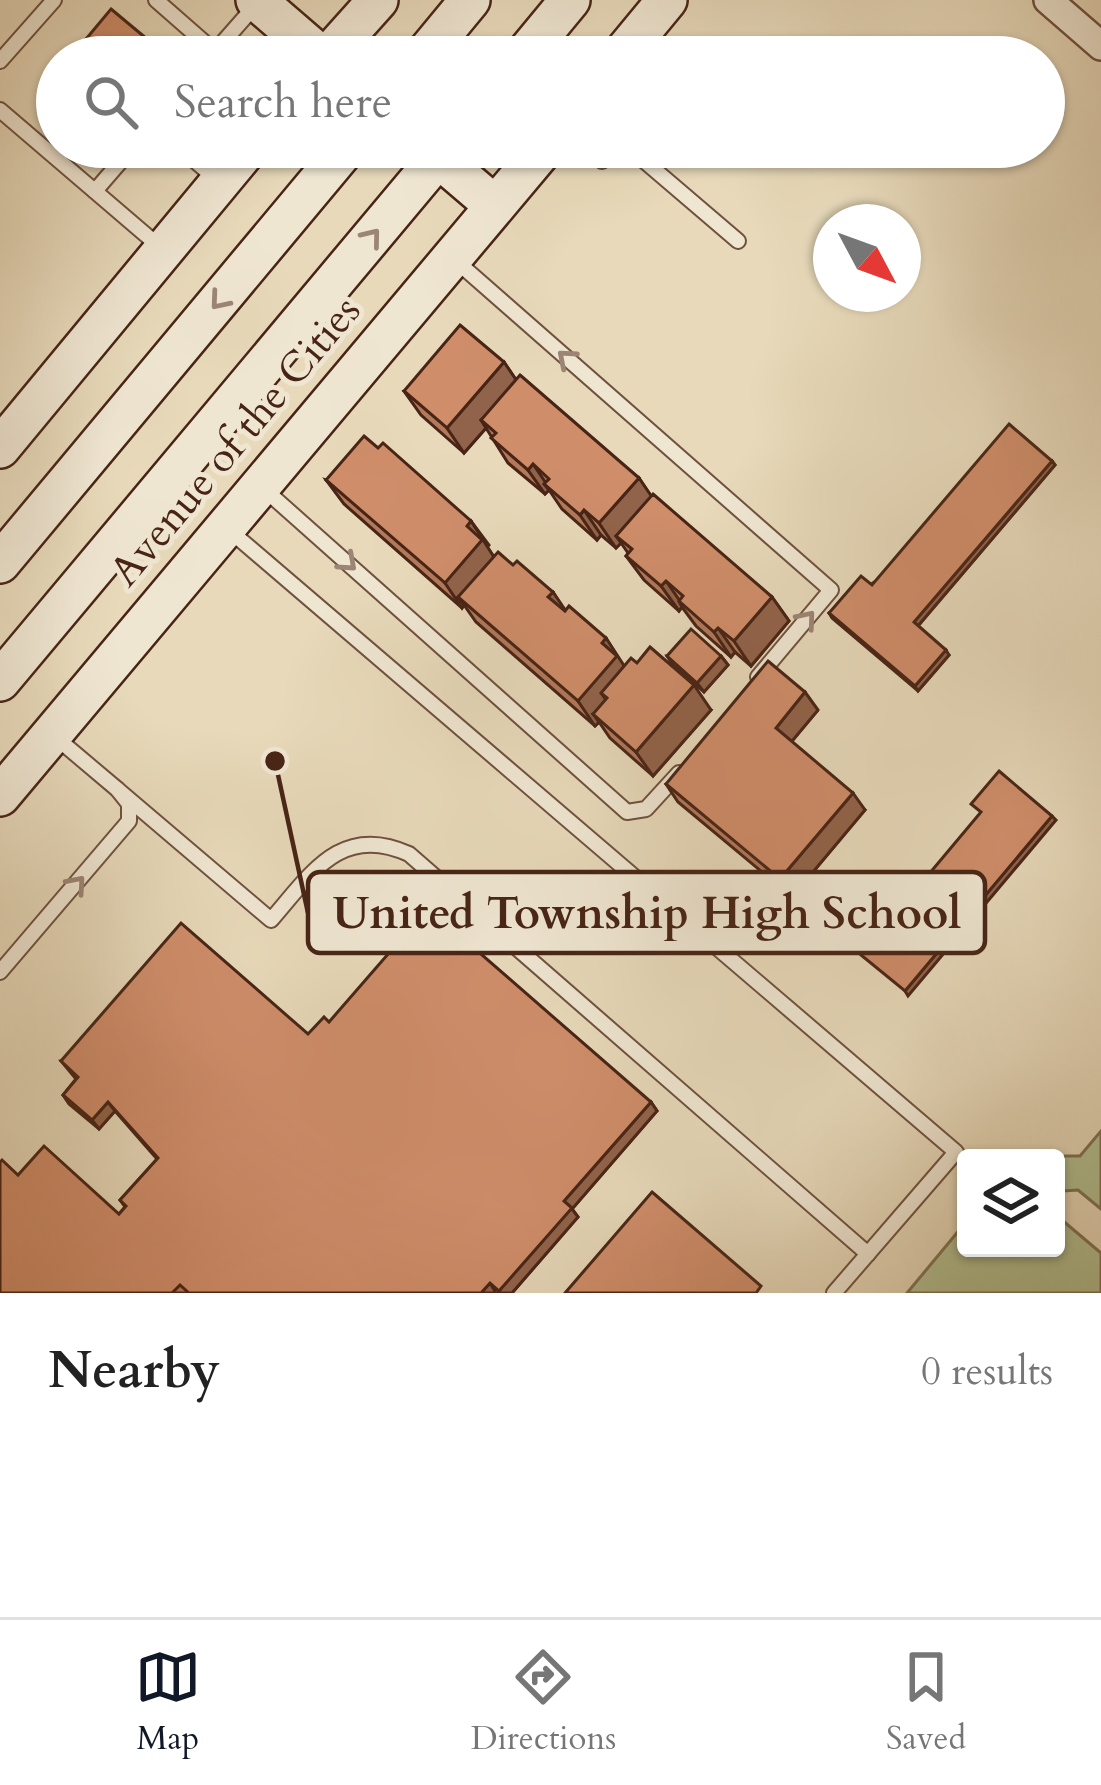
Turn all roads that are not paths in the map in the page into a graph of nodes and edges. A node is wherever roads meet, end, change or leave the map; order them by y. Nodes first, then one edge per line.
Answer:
1 (54, 0) edge
2 (156, 0) edge
3 (378, 0) edge
4 (470, 0) edge
5 (571, 0) edge
6 (667, 0) edge
7 (1048, 0) edge
8 (257, 1) edge
9 (195, 36) edge
10 (230, 36) edge
11 (300, 36) edge
12 (345, 36) edge
13 (440, 36) edge
14 (541, 36) edge
15 (637, 36) edge
16 (1101, 46) edge
17 (0, 61) edge
18 (0, 110) edge
19 (36, 141) edge
20 (68, 168) edge
21 (115, 168) edge
22 (203, 168) edge
23 (232, 168) edge
24 (329, 168) edge
25 (422, 168) edge
26 (456, 168) edge
27 (527, 168) edge
28 (653, 168) edge
29 (220, 182) junction
30 (95, 191) junction
31 (495, 206) junction
32 (738, 241) dead end
33 (164, 250) junction
34 (452, 257) junction
35 (3, 438) edge
36 (260, 486) junction
37 (226, 527) junction
38 (0, 562) edge
39 (0, 681) edge
40 (754, 682) edge
41 (52, 734) junction
42 (687, 763) edge
43 (117, 789) junction
44 (0, 796) edge
45 (0, 972) edge
46 (868, 1254) junction
47 (834, 1293) edge

1 - 17 lane
2 - 9 lane
3 - 12 street
4 - 13 street
5 - 14 street
6 - 15 street
7 - 16 street
8 - 10 lane
8 - 11 street
18 - 19 lane
20 - 30 lane
21 - 30 lane
22 - 29 lane
23 - 29 street
24 -> 38 street
39 -> 25 street, Avenue of the Cities
26 - 31 street
27 - 31 street, Avenue of the Cities
28 - 32 lane
29 - 33 street
30 - 33 lane
31 - 34 street, Avenue of the Cities
33 - 35 street
34 - 36 street, Avenue of the Cities
40 -> 34 lane
36 - 37 street, Avenue of the Cities
36 -> 42 lane
37 - 41 street, Avenue of the Cities
37 - 46 lane
41 - 43 lane
41 - 44 street, Avenue of the Cities
45 -> 43 lane
43 - 46 lane
46 - 47 lane

